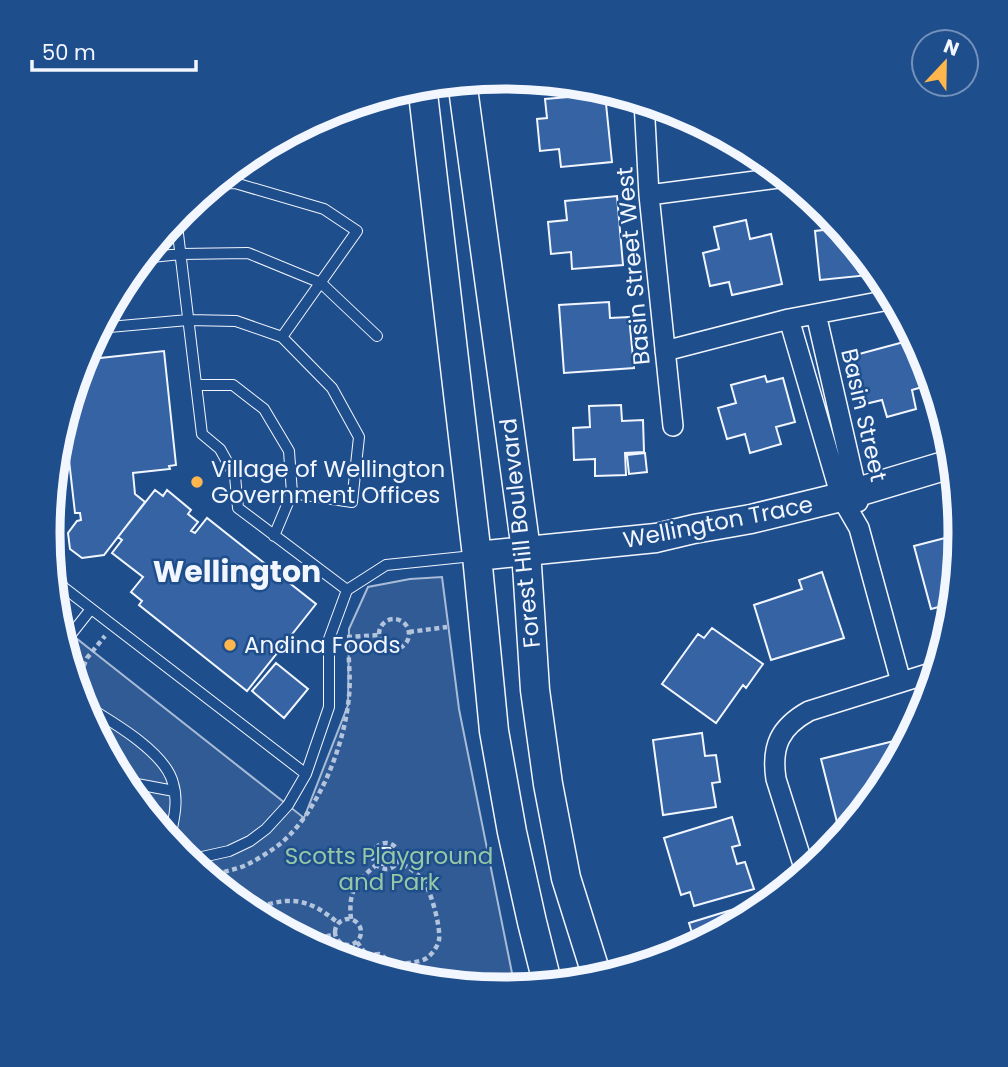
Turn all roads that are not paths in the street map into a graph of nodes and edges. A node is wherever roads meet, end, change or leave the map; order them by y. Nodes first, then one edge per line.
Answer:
1 (463, 91) edge
2 (423, 97) edge
3 (645, 112) edge
4 (772, 179) edge
5 (230, 183) edge
6 (649, 195) junction
7 (178, 232) edge
8 (181, 254) junction
9 (156, 257) edge
10 (321, 283) junction
11 (883, 301) edge
12 (816, 314) junction
13 (789, 319) junction
14 (188, 320) junction
15 (110, 327) edge
16 (377, 336) dead end
17 (282, 337) junction
18 (665, 351) junction
19 (196, 385) junction
20 (673, 426) dead end
21 (943, 466) edge
22 (292, 493) junction
23 (849, 495) junction
24 (274, 536) junction
25 (526, 550) junction
26 (477, 556) junction
27 (62, 586) edge
28 (346, 590) junction
29 (91, 609) junction
30 (71, 634) edge
31 (925, 675) edge
32 (901, 682) junction
33 (97, 713) edge
34 (306, 774) junction
35 (137, 784) edge
36 (174, 791) junction
37 (171, 828) edge
38 (200, 857) edge
39 (802, 863) edge
40 (594, 968) edge
41 (545, 976) edge

1 - 25 main road, Forest Hill Boulevard
2 - 26 main road, Forest Hill Boulevard
3 - 6 street, Basin Street West
4 - 6 street
5 - 10 lane
6 - 18 street, Basin Street West
7 - 8 lane
8 - 9 lane
8 - 10 lane
8 - 14 lane
10 - 16 lane
10 - 17 lane
11 - 12 street
12 - 13 street
12 - 23 street, Basin Street
13 - 18 street
13 - 23 street, Basin Street
14 - 15 lane
14 - 17 lane
14 - 19 lane
17 - 22 lane
18 - 20 street, Basin Street West
19 - 22 lane
19 - 24 lane
21 - 23 main road, Wellington Trace
22 - 24 lane
23 - 25 main road, Wellington Trace
23 - 32 street
24 - 28 lane
25 - 26 main road, Wellington Trace
25 - 40 main road, Forest Hill Boulevard
26 - 28 lane
26 - 41 main road, Forest Hill Boulevard
27 - 29 lane
28 - 34 lane
29 - 30 lane
29 - 34 lane
31 - 32 street
32 - 39 street
33 - 36 lane
34 - 38 lane
35 - 36 lane
36 - 37 lane

